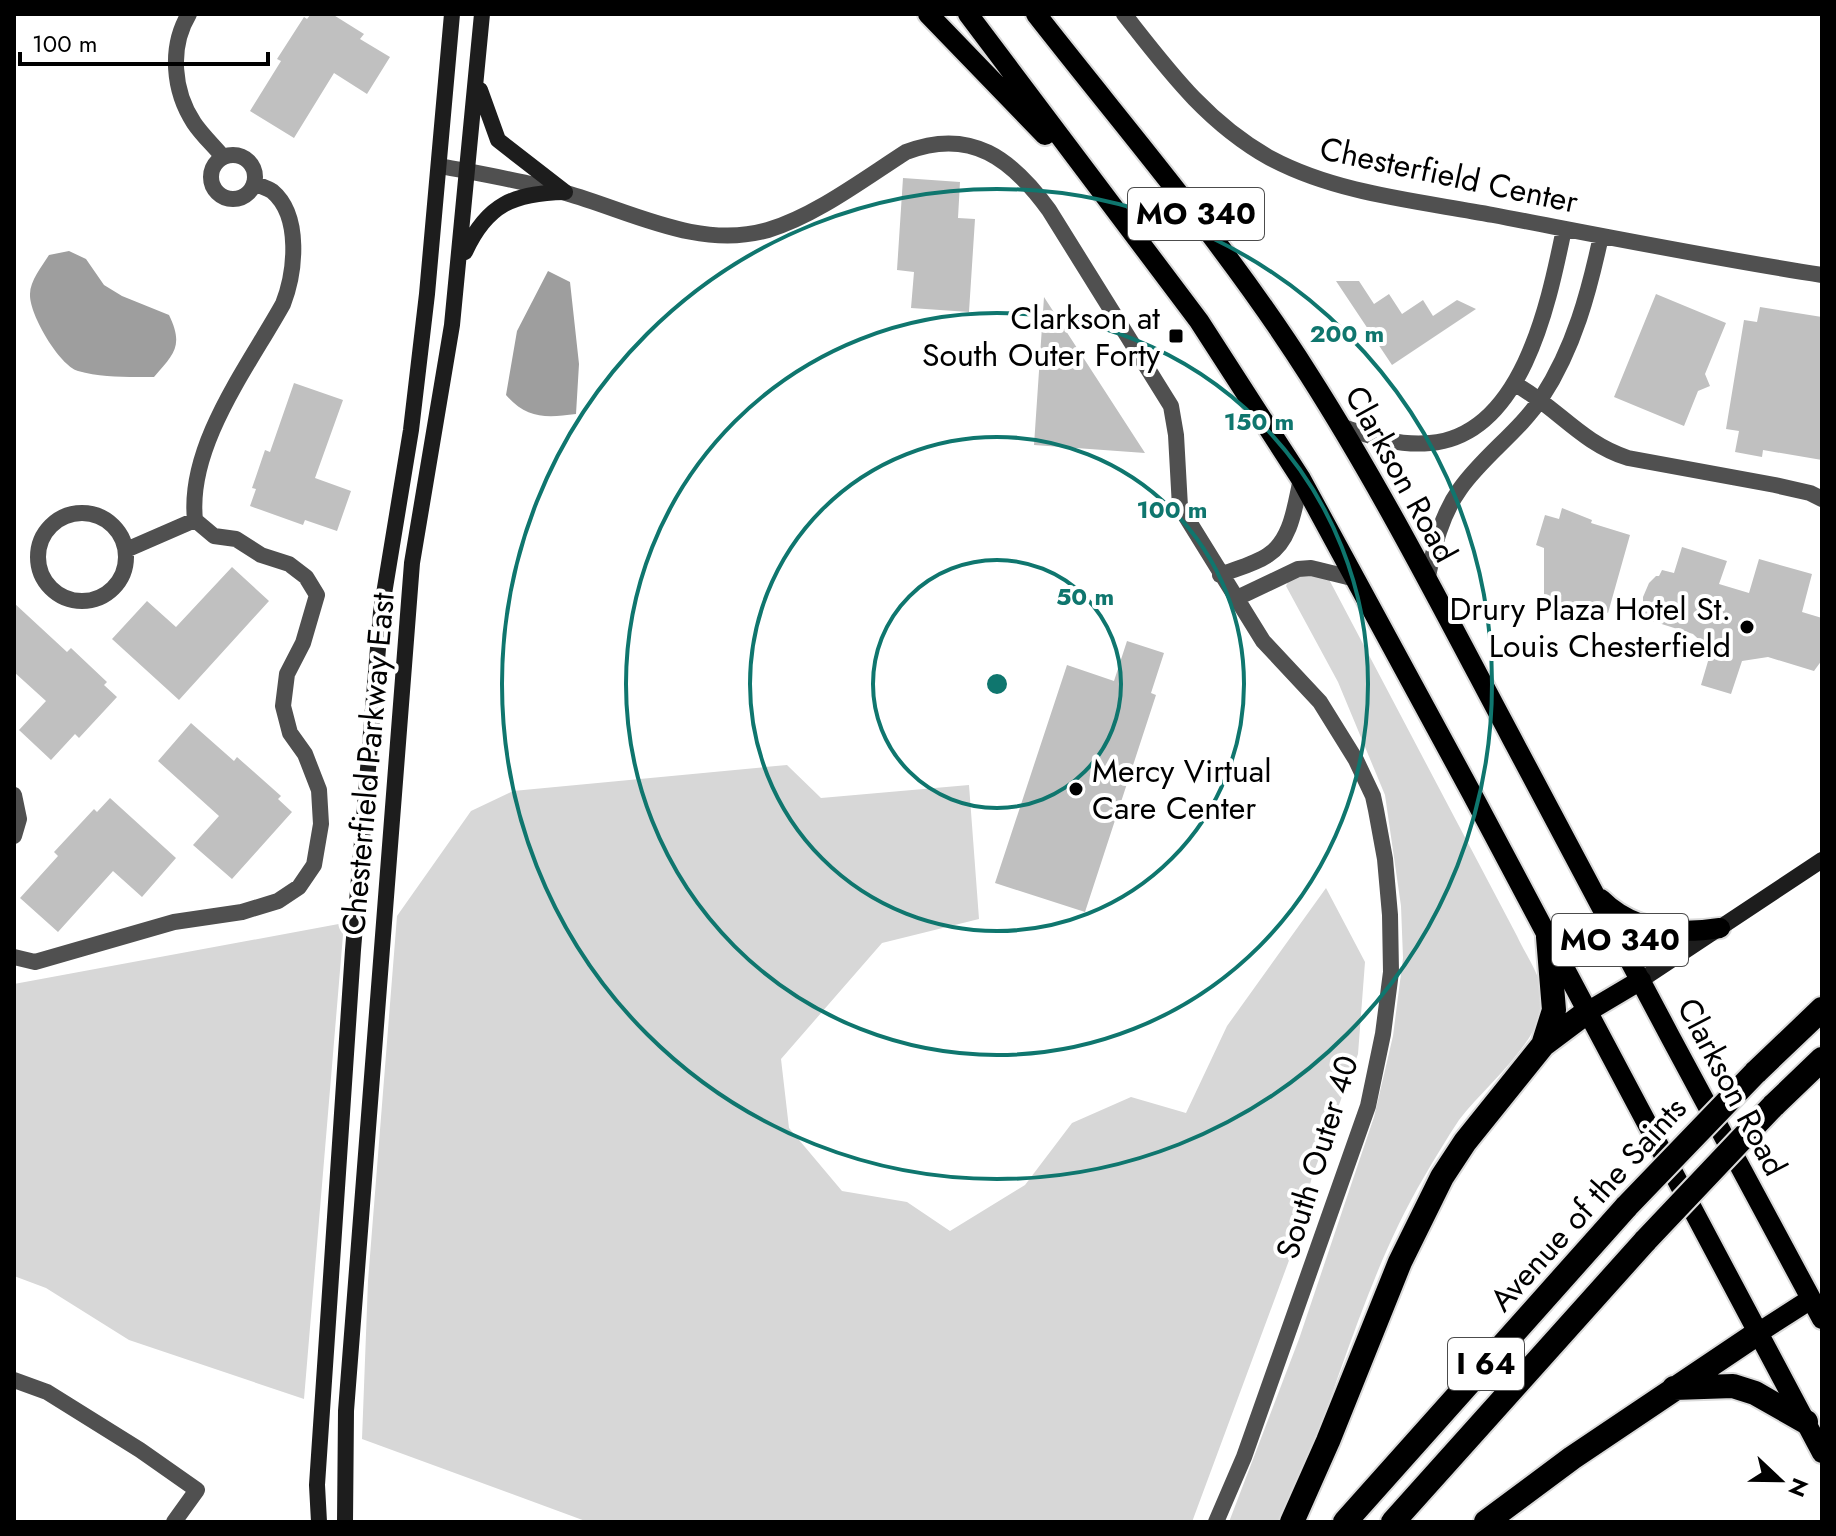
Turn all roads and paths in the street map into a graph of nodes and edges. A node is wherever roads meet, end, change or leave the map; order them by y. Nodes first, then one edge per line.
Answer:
1 (189, 14) edge
2 (452, 14) edge
3 (482, 14) edge
4 (928, 14) edge
5 (968, 14) edge
6 (1036, 14) edge
7 (1124, 14) edge
8 (477, 81) junction
9 (223, 157) junction
10 (440, 166) junction
11 (468, 171) junction
12 (254, 183) junction
13 (565, 192) junction
14 (1101, 192) junction
15 (1564, 229) junction
16 (1601, 236) junction
17 (458, 268) junction
18 (1822, 275) edge
19 (1515, 384) junction
20 (1542, 399) junction
21 (1340, 426) junction
22 (1301, 479) junction
23 (1822, 499) edge
24 (195, 520) junction
25 (126, 550) junction
26 (1220, 575) junction
27 (1356, 579) junction
28 (1427, 581) junction
29 (1237, 598) junction
30 (14, 795) edge
31 (14, 836) edge
32 (1822, 860) edge
33 (1594, 892) junction
34 (1720, 928) junction
35 (1548, 937) junction
36 (14, 957) edge
37 (1641, 980) junction
38 (1822, 1009) edge
39 (1587, 1012) junction
40 (1543, 1045) junction
41 (1822, 1059) edge
42 (1817, 1294) edge
43 (1822, 1319) edge
44 (1758, 1333) junction
45 (14, 1380) edge
46 (1674, 1388) junction
47 (1806, 1422) junction
48 (1822, 1453) edge
49 (174, 1522) edge
50 (319, 1522) edge
51 (345, 1522) edge
52 (1216, 1522) edge
53 (1292, 1522) edge
54 (1345, 1522) edge
55 (1393, 1522) edge
56 (1486, 1522) edge

1 - 9 street
2 - 10 street, Chesterfield Parkway East
3 - 8 street, Chesterfield Parkway East
4 - 14 main road
5 - 14 main road, MO 340
6 - 21 main road, Clarkson Road / MO 340
7 - 15 street, Chesterfield Center
8 - 11 street, Chesterfield Parkway East
8 - 13 street
9 - 12 street
9 - 12 street
10 - 11 street, South Outer 40
10 - 50 street, Chesterfield Parkway East
11 - 13 street, South Outer 40
11 - 17 street, Chesterfield Parkway East
12 - 24 street
13 - 17 street
13 - 26 street, South Outer 40
14 - 22 main road, MO 340
15 - 16 street, Chesterfield Center
15 - 19 street
16 - 18 street, Chesterfield Center
16 - 20 street
17 - 51 street, Chesterfield Parkway East
19 - 20 street
19 - 21 street
20 - 23 street
20 - 28 street
21 - 28 main road, Clarkson Road / MO 340
22 - 26 street
22 - 27 main road, MO 340
24 - 25 street
24 - 36 street
25 - 25 street
26 - 29 street, South Outer 40
27 - 29 street
27 - 35 main road, MO 340
28 - 33 main road, Clarkson Road / MO 340
29 - 52 street, South Outer 40
30 - 31 street
32 - 34 street
33 - 34 main road
33 - 37 main road, Clarkson Road / MO 340
34 - 37 street
35 - 39 main road, MO 340
35 - 40 highway
37 - 39 main road
37 - 42 main road, Clarkson Road / MO 340
38 - 54 highway, Avenue of the Saints / I 64, bridge
39 - 40 highway
39 - 44 main road, MO 340
40 - 53 highway
41 - 55 highway, Avenue of the Saints / I 64, bridge
42 - 43 main road, MO 340
42 - 44 main road
44 - 46 highway
44 - 47 main road, MO 340
45 - 49 street
46 - 47 highway
46 - 56 highway
47 - 48 main road, MO 340

